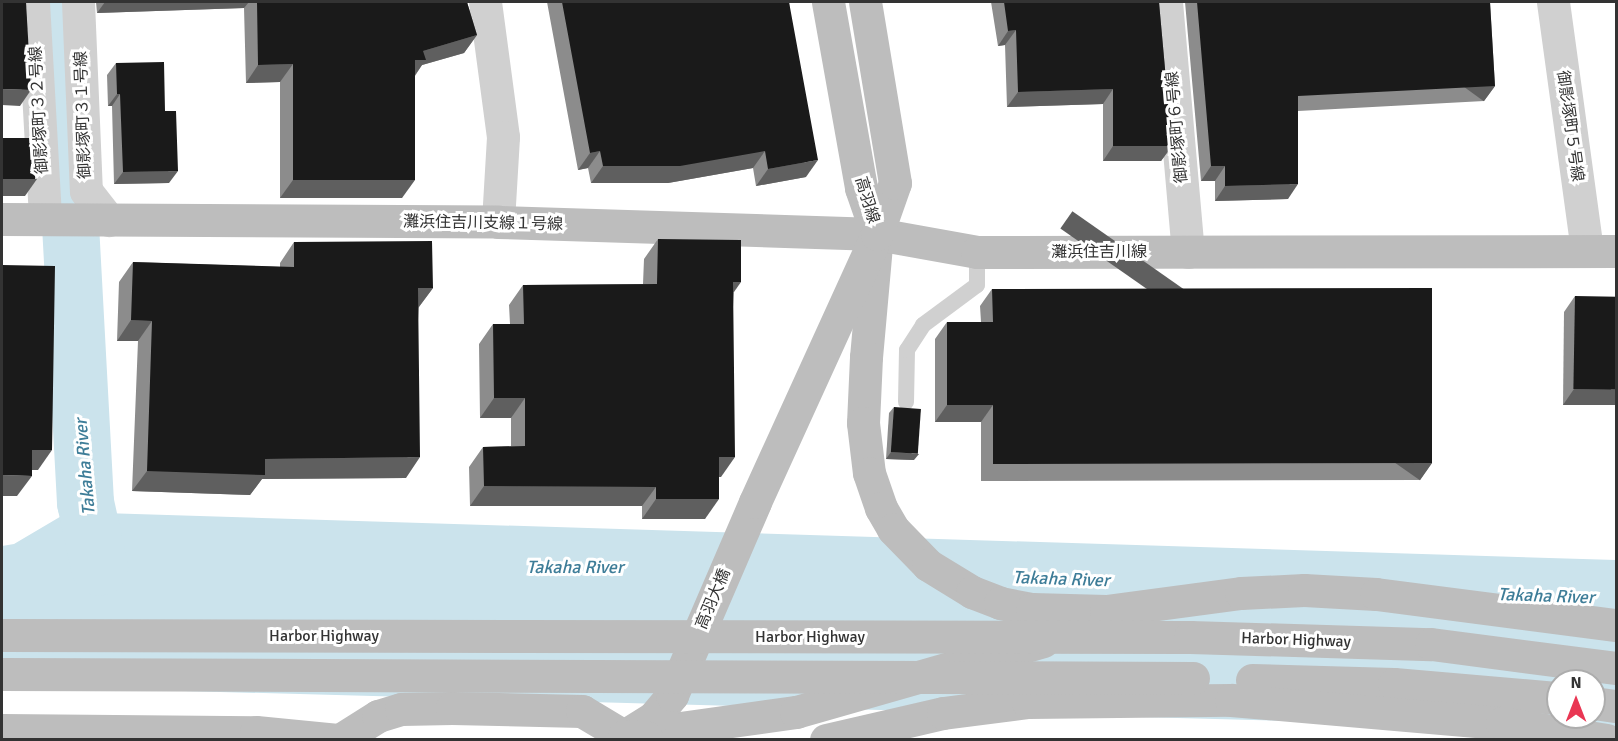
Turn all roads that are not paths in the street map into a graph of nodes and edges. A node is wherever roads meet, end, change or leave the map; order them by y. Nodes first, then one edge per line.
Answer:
1 (33, 2) edge
2 (78, 2) edge
3 (485, 2) edge
4 (828, 2) edge
5 (865, 2) edge
6 (1166, 2) edge
7 (1553, 2) edge
8 (2, 219) edge
9 (50, 219) junction
10 (99, 220) junction
11 (498, 222) junction
12 (877, 234) junction
13 (1602, 250) edge
14 (977, 252) junction
15 (1188, 252) junction
16 (906, 402) dead end
17 (1175, 603) junction
18 (1617, 625) edge
19 (2, 635) edge
20 (1617, 668) edge
21 (2, 674) edge
22 (1546, 697) edge
23 (2, 730) edge
24 (624, 738) edge
25 (339, 740) edge
26 (714, 740) edge
27 (826, 740) edge
28 (1607, 740) edge

1 - 9 street, 御影塚町３２号線
2 - 10 street, 御影塚町３１号線
3 - 11 street
4 - 12 street, 高羽線
5 - 12 street, 高羽線
6 - 15 street, 御影塚町６号線
7 - 13 street, 御影塚町５号線
8 - 9 street
9 - 10 street, 灘浜住吉川支線１号線
10 - 11 street, 灘浜住吉川支線１号線
11 - 12 street, 灘浜住吉川支線１号線
12 - 14 street, 灘浜住吉川線
12 - 17 street
12 - 24 street, 高羽大橋, bridge
13 - 15 street, 灘浜住吉川線
14 - 15 street, 灘浜住吉川線
14 - 16 lane
17 - 18 street
17 - 24 street, bridge
19 - 20 street, Harbor Highway, bridge
21 - 22 street, bridge
23 - 25 street
24 - 25 street
24 - 26 street
27 - 28 street

